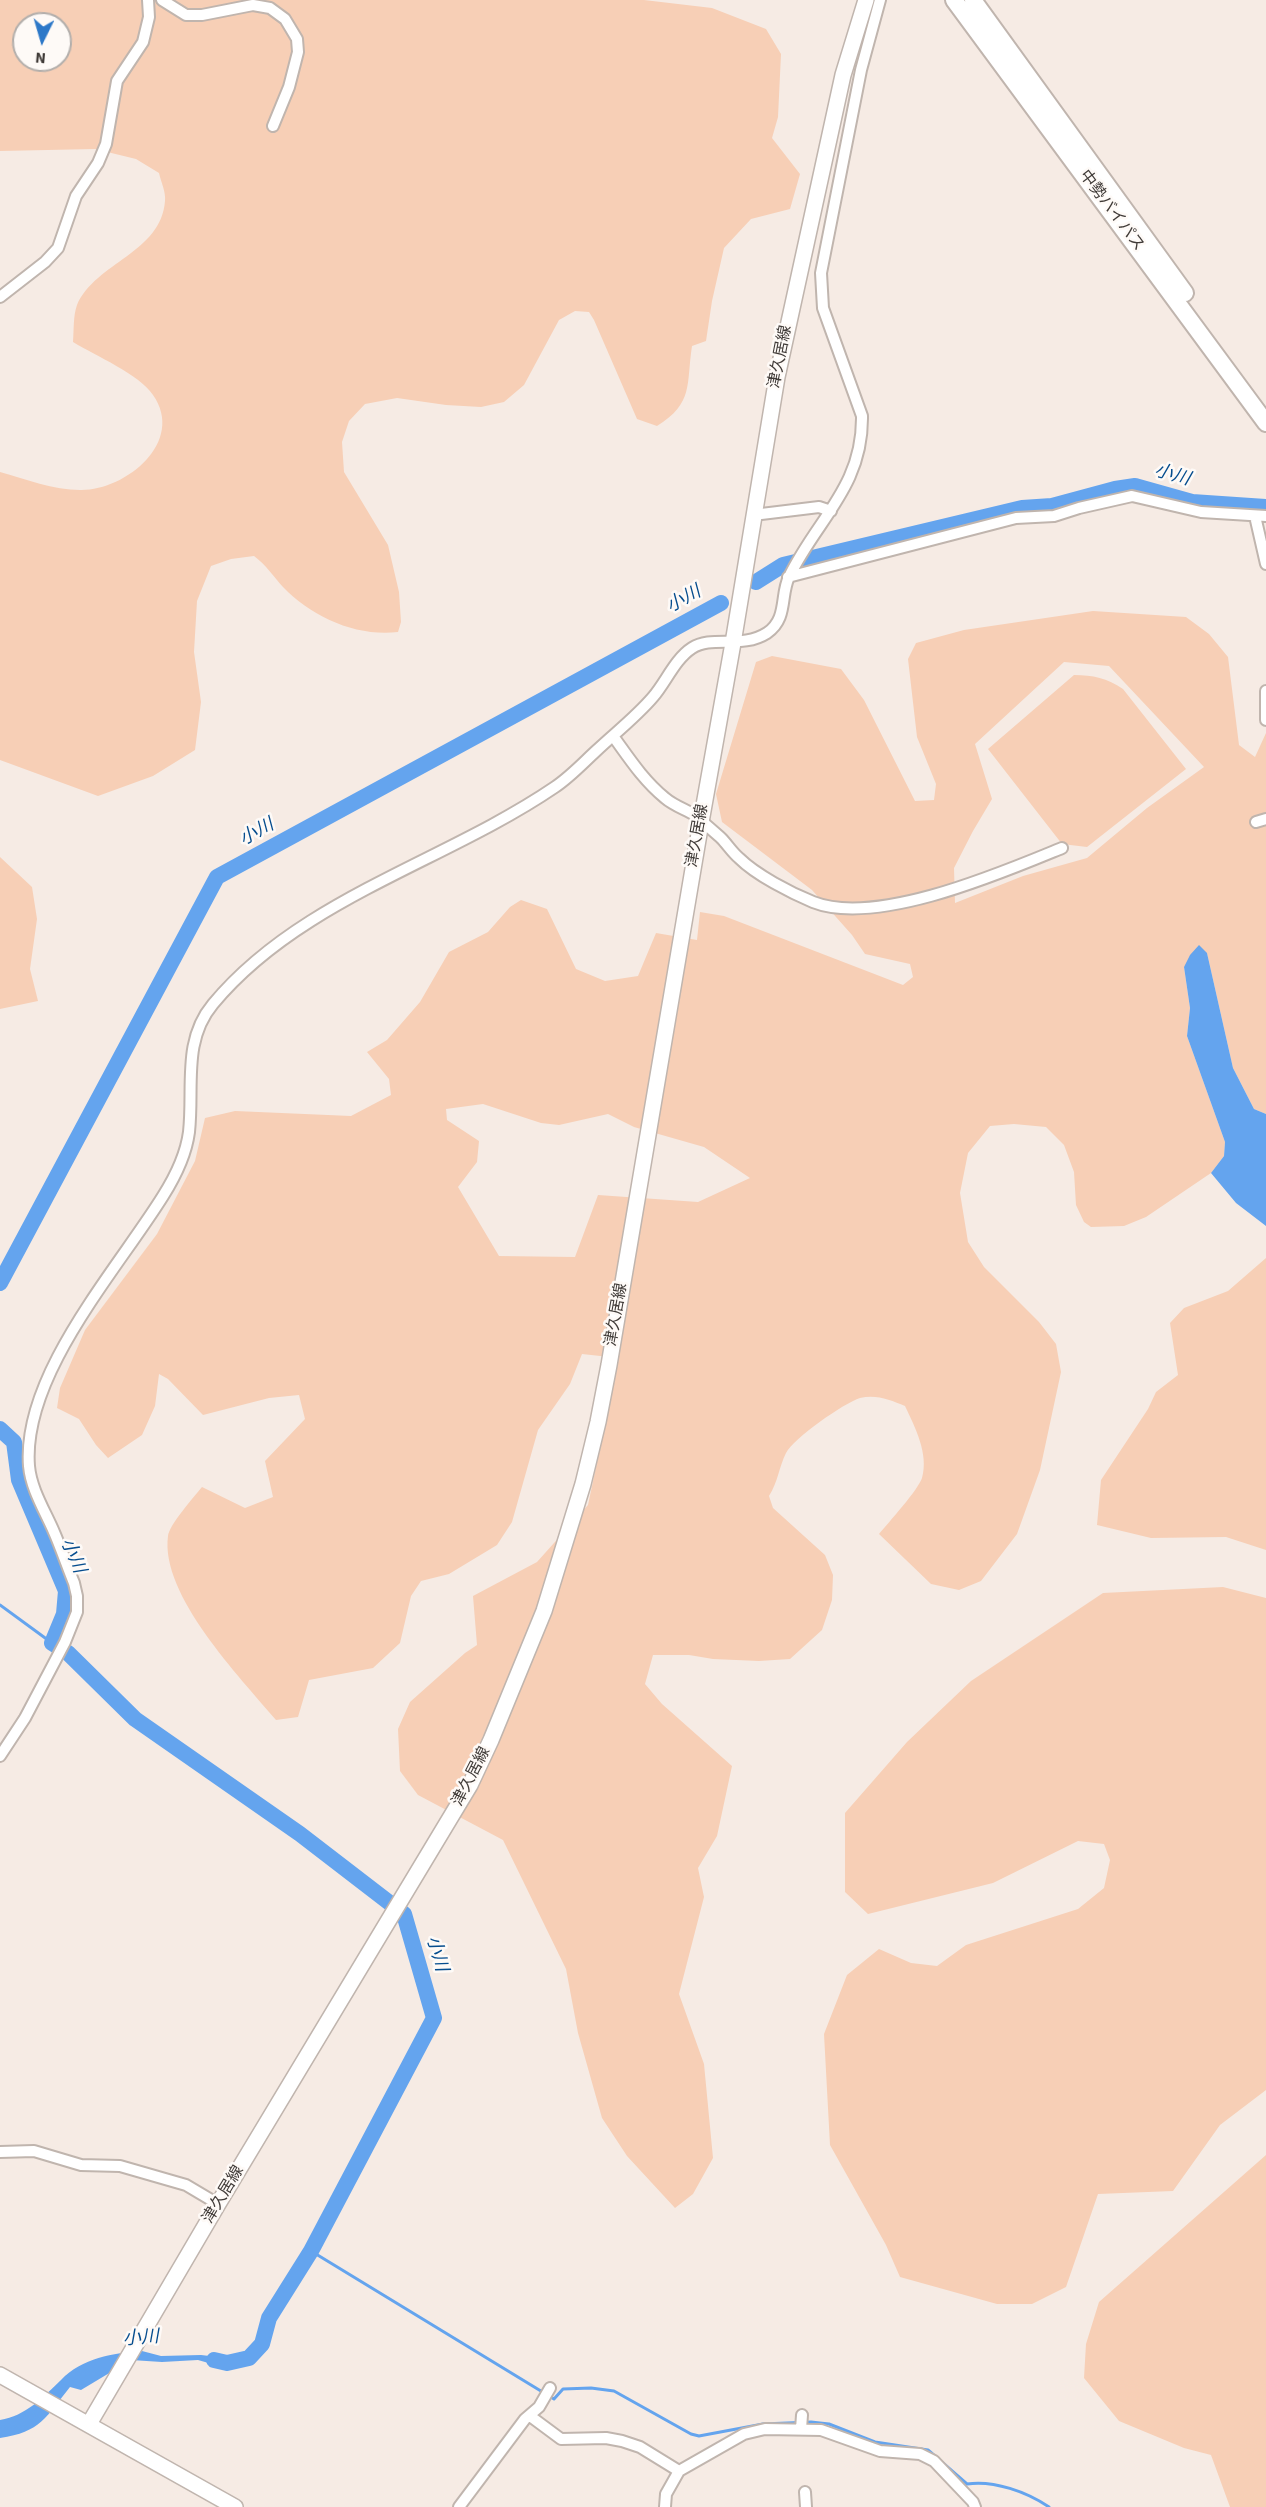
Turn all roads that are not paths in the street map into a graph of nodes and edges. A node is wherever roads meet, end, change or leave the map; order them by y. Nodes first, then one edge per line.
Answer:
1 (148, 0) edge
2 (162, 0) edge
3 (866, 0) edge
4 (880, 0) edge
5 (954, 0) edge
6 (973, 0) edge
7 (273, 126) dead end
8 (806, 240) junction
9 (824, 253) junction
10 (0, 297) edge
11 (1266, 416) edge
12 (1266, 423) edge
13 (831, 511) junction
14 (753, 515) junction
15 (1261, 516) edge
16 (1266, 564) edge
17 (794, 567) junction
18 (733, 643) junction
19 (1266, 691) edge
20 (1266, 720) edge
21 (613, 736) junction
22 (701, 822) junction
23 (1062, 848) dead end
24 (0, 1756) edge
25 (0, 2152) edge
26 (218, 2204) junction
27 (0, 2375) edge
28 (550, 2388) dead end
29 (802, 2415) dead end
30 (530, 2416) junction
31 (93, 2418) junction
32 (801, 2429) junction
33 (679, 2471) junction
34 (805, 2492) dead end
35 (235, 2507) edge
36 (459, 2507) edge
37 (665, 2507) edge
38 (806, 2507) edge
39 (975, 2507) edge

1 - 10 street
2 - 7 street
3 - 8 main road, 津久居線
4 - 9 street
5 - 12 highway, 中勢バイパス
6 - 11 highway, 中勢バイパス
8 - 9 street
8 - 14 main road, 津久居線
9 - 13 street
13 - 14 street
13 - 17 street
14 - 18 main road, 津久居線
15 - 16 street
15 - 17 street
17 - 18 street
18 - 21 street
18 - 22 main road, 津久居線
19 - 20 street
21 - 22 street
21 - 24 street
22 - 23 street
22 - 26 main road, 津久居線
25 - 26 street
26 - 31 main road, 津久居線
27 - 31 main road
28 - 30 street
29 - 32 street
30 - 33 street
30 - 36 street
31 - 35 main road
32 - 33 street
32 - 39 street
33 - 37 street
34 - 38 street

